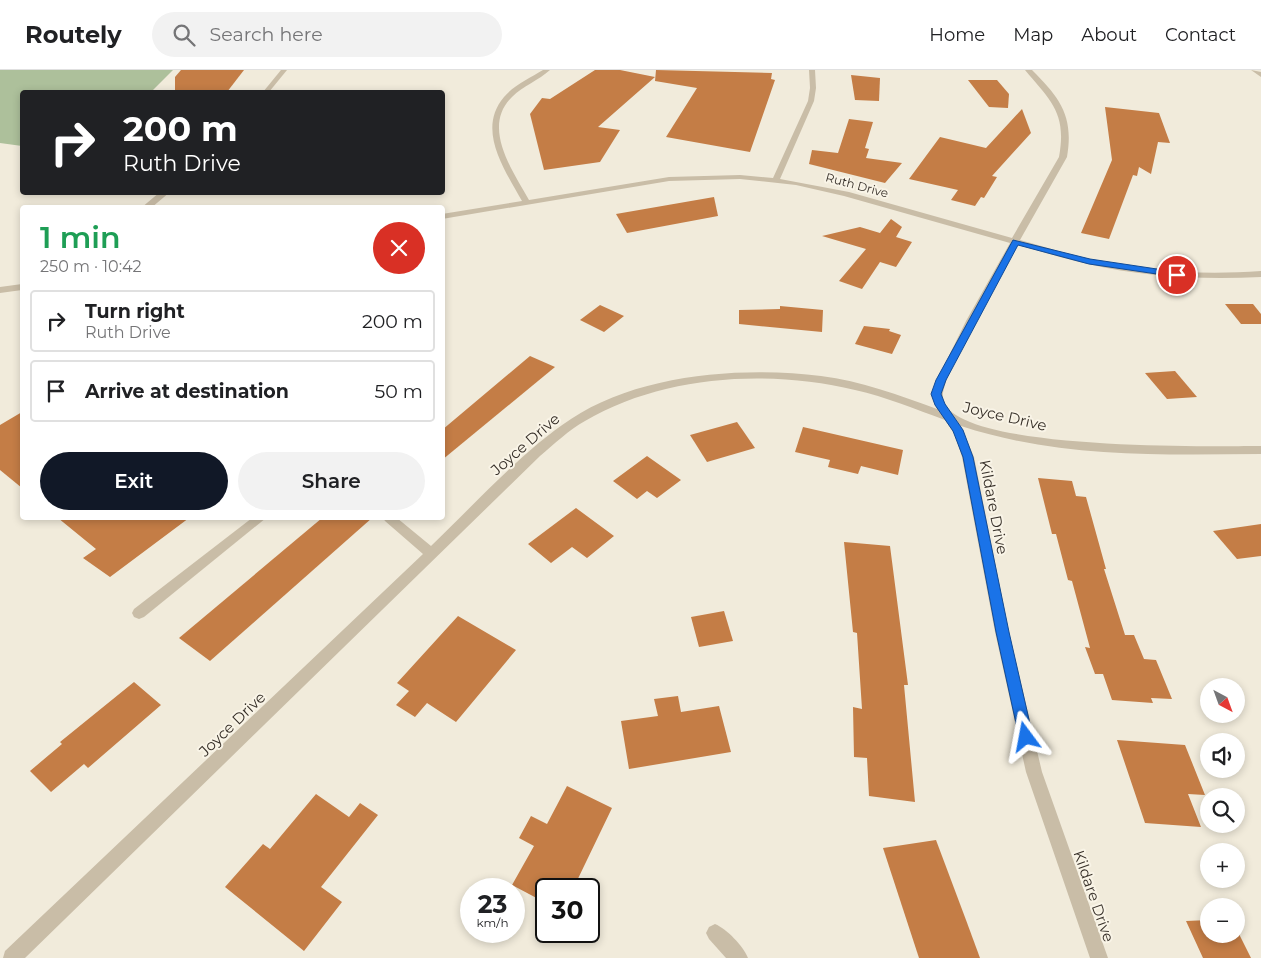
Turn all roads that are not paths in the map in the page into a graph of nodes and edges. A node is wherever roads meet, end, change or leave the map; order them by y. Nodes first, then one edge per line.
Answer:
1 (284, 70) edge
2 (547, 70) edge
3 (812, 70) edge
4 (1028, 70) edge
5 (1254, 70) edge
6 (1261, 75) edge
7 (268, 90) edge
8 (776, 180) junction
9 (162, 195) edge
10 (527, 203) junction
11 (149, 205) edge
12 (445, 217) edge
13 (1016, 242) junction
14 (1261, 274) edge
15 (20, 287) edge
16 (0, 290) edge
17 (951, 420) junction
18 (1261, 450) edge
19 (257, 520) edge
20 (391, 520) edge
21 (432, 554) junction
22 (139, 613) dead end
23 (715, 933) dead end
24 (12, 958) edge
25 (739, 958) edge
26 (1099, 958) edge

1 - 7 street
2 - 10 street
3 - 8 street
4 - 13 street, Kildare Drive
5 - 6 street
8 - 10 street, Ruth Drive
8 - 13 street, Ruth Drive
9 - 11 street
10 - 12 street, Ruth Drive
13 - 14 street, Ruth Drive
13 - 17 street, Kildare Drive
15 - 16 street
17 - 18 street, Joyce Drive
17 - 21 street, Joyce Drive
17 - 26 street, Kildare Drive
19 - 22 street
20 - 21 street
21 - 24 street, Joyce Drive
23 - 25 street

